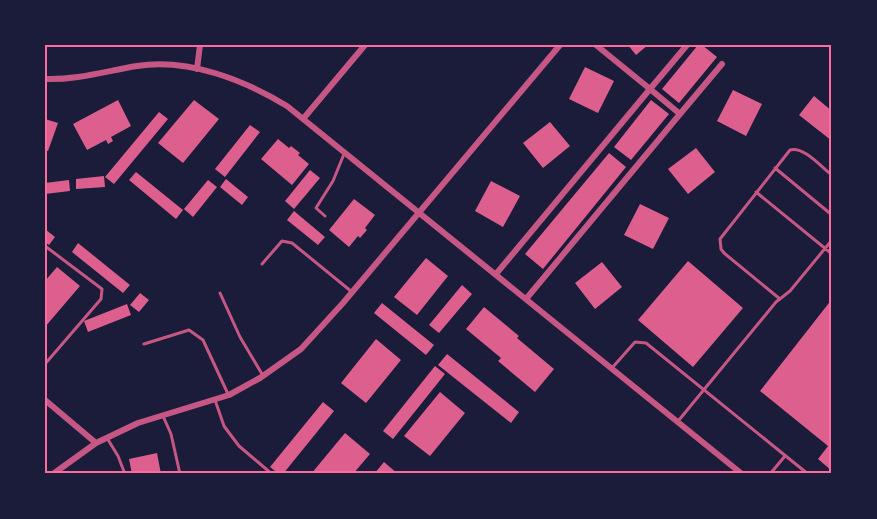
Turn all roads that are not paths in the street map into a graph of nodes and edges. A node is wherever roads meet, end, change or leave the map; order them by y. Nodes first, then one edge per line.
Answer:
1 (200, 45) edge
2 (365, 45) edge
3 (560, 45) edge
4 (596, 45) edge
5 (687, 45) edge
6 (722, 64) dead end
7 (196, 69) junction
8 (45, 79) edge
9 (650, 89) junction
10 (680, 114) junction
11 (303, 119) junction
12 (345, 152) junction
13 (775, 168) junction
14 (832, 176) edge
15 (756, 192) junction
16 (420, 212) junction
17 (832, 215) edge
18 (325, 216) dead end
19 (832, 240) edge
20 (45, 246) edge
21 (825, 248) junction
22 (832, 254) edge
23 (262, 264) dead end
24 (496, 274) junction
25 (352, 292) junction
26 (220, 293) dead end
27 (526, 299) junction
28 (780, 299) junction
29 (144, 344) dead end
30 (45, 364) edge
31 (612, 368) junction
32 (263, 376) junction
33 (704, 390) junction
34 (229, 395) junction
35 (45, 400) edge
36 (216, 400) junction
37 (163, 416) junction
38 (677, 422) junction
39 (107, 437) junction
40 (96, 442) junction
41 (785, 456) junction
42 (181, 473) edge
43 (53, 474) edge
44 (125, 474) edge
45 (272, 474) edge
46 (742, 474) edge
47 (770, 474) edge
48 (808, 474) edge

1 - 7 street
2 - 11 street
3 - 16 street
4 - 9 street
5 - 9 street
6 - 10 street
7 - 8 street
7 - 11 street
9 - 10 street
9 - 24 street
10 - 27 street
11 - 12 street
12 - 16 street
12 - 18 lane
13 - 14 lane
13 - 15 lane
13 - 17 lane
15 - 21 lane
15 - 28 lane
16 - 24 street
16 - 25 street
19 - 21 lane
20 - 30 lane
21 - 22 lane
21 - 28 lane
23 - 25 lane
24 - 27 street
25 - 32 street
26 - 32 lane
27 - 31 street
28 - 33 lane
29 - 34 lane
31 - 33 lane
31 - 38 street
32 - 34 street
33 - 38 lane
33 - 41 lane
34 - 36 street
35 - 40 street
36 - 37 street
36 - 45 lane
37 - 39 street
37 - 42 lane
38 - 46 street
39 - 40 street
39 - 44 lane
40 - 43 street
41 - 47 lane
41 - 48 lane

